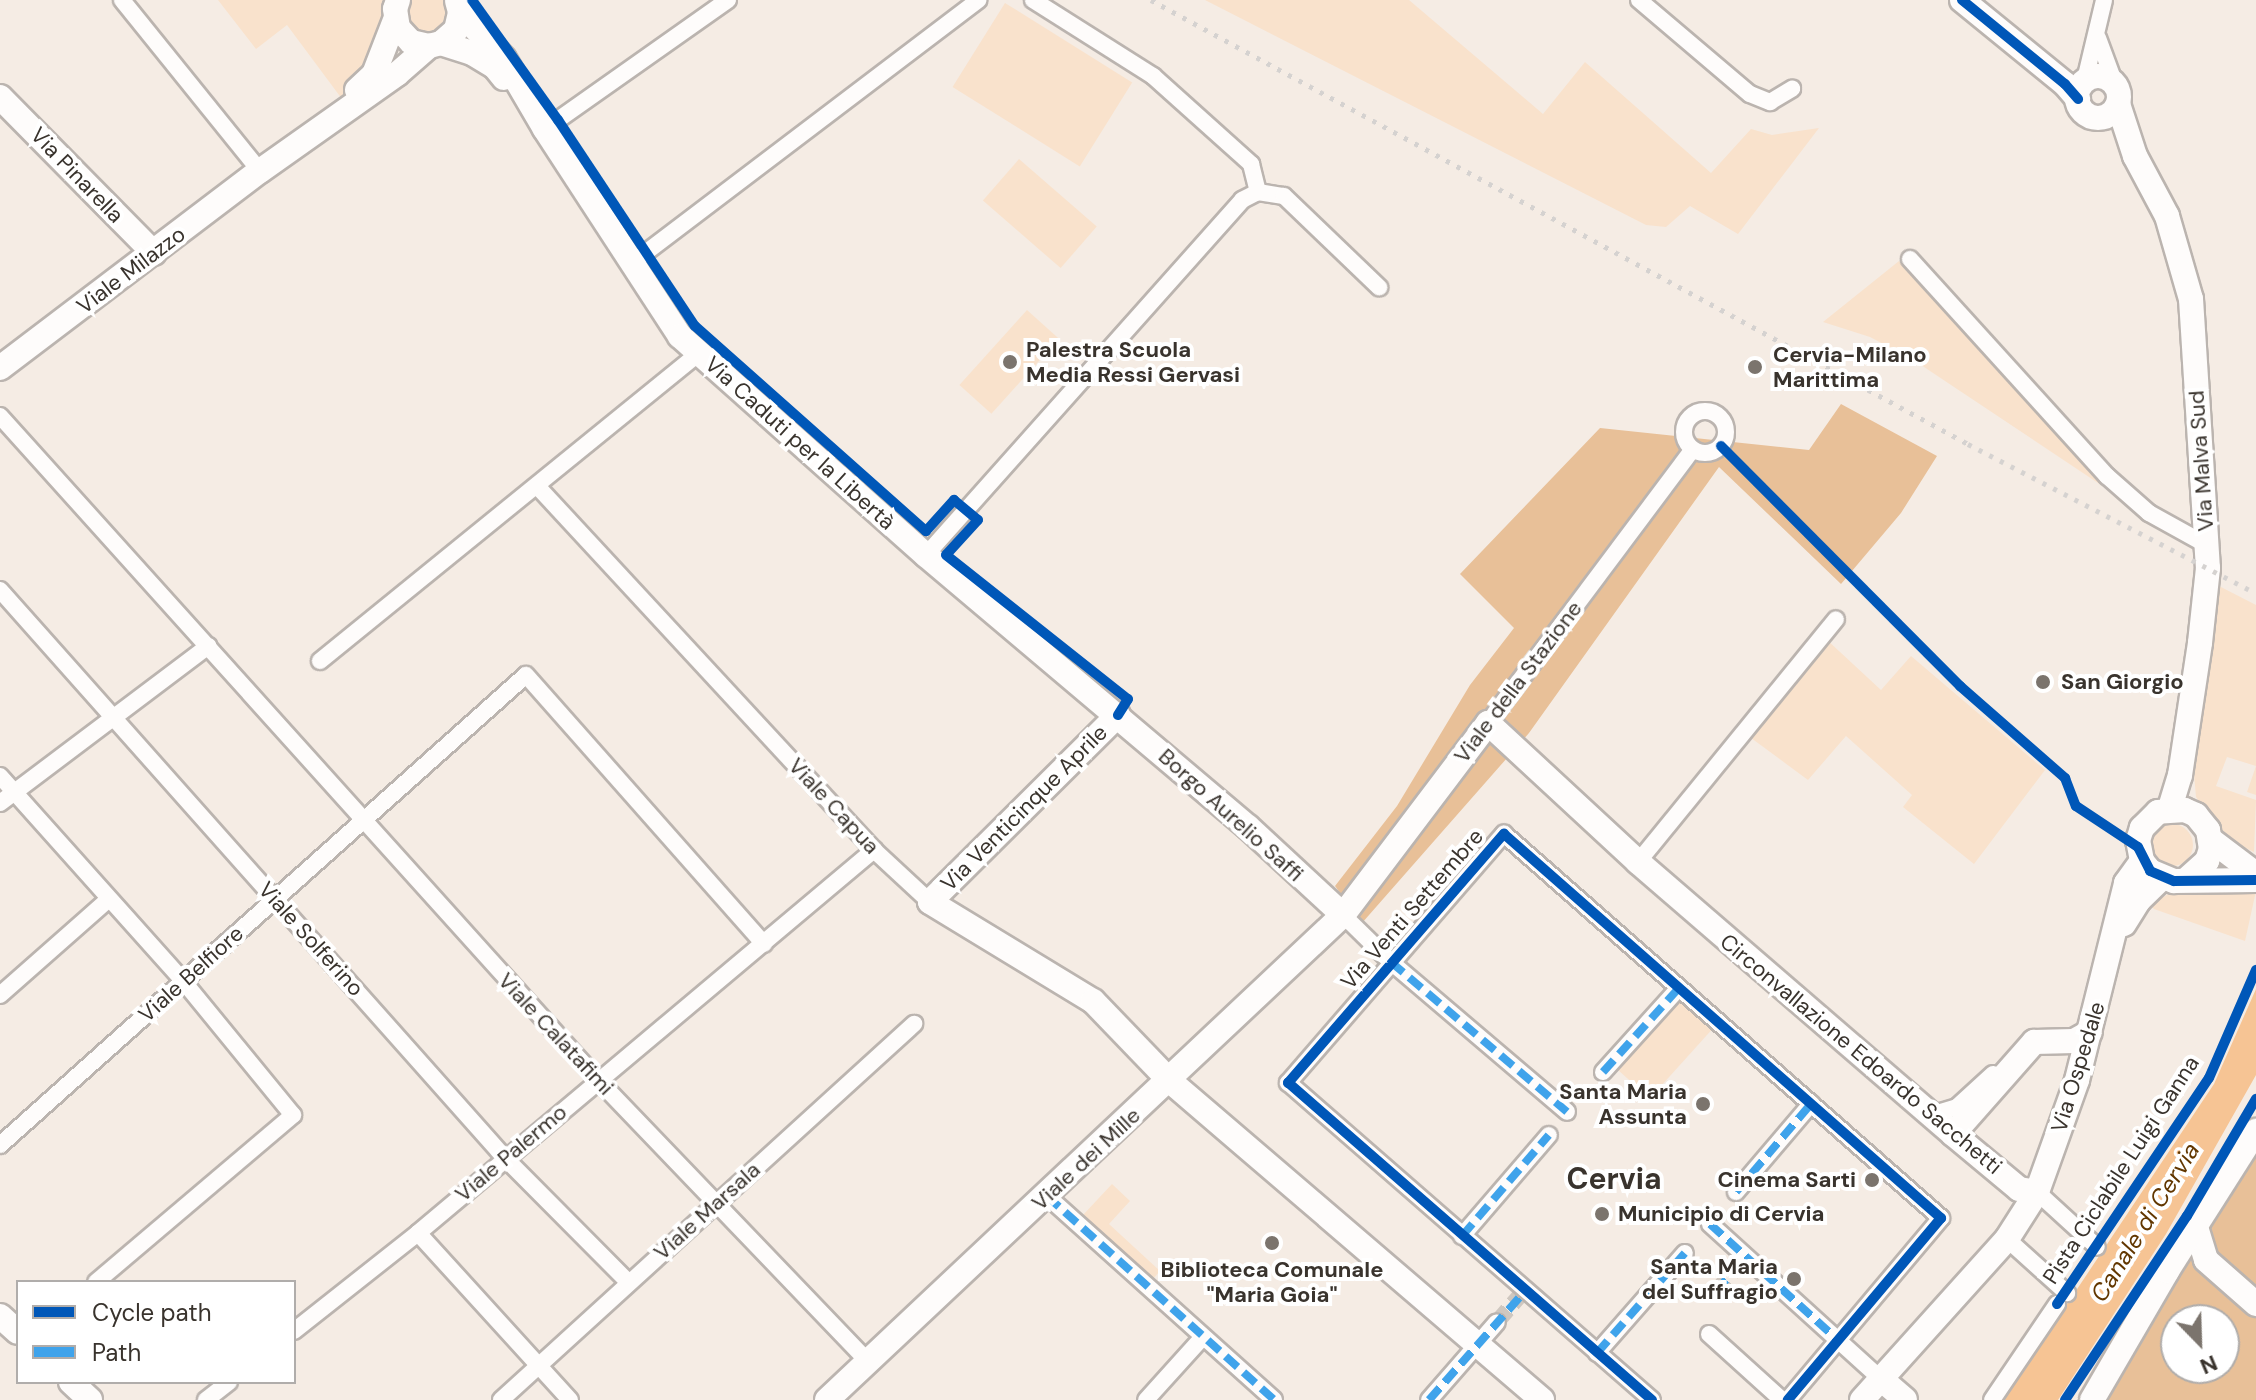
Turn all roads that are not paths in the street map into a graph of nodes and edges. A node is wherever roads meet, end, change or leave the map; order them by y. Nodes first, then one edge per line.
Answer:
1 (122, 0) edge
2 (728, 0) edge
3 (979, 0) edge
4 (1033, 0) edge
5 (1639, 0) edge
6 (1962, 0) edge
7 (2104, 0) edge
8 (458, 6) edge
9 (396, 10) edge
10 (2097, 36) junction
11 (435, 45) junction
12 (1792, 89) dead end
13 (2081, 90) junction
14 (2116, 94) junction
15 (0, 97) edge
16 (2096, 117) junction
17 (542, 124) junction
18 (323, 125) junction
19 (2135, 156) junction
20 (260, 171) junction
21 (1258, 192) junction
22 (154, 253) junction
23 (1910, 259) dead end
24 (632, 263) junction
25 (1379, 287) dead end
26 (699, 353) junction
27 (0, 368) edge
28 (0, 416) edge
29 (1693, 449) dead end
30 (537, 486) junction
31 (2207, 545) junction
32 (926, 555) junction
33 (0, 590) edge
34 (1836, 619) dead end
35 (208, 646) junction
36 (320, 661) dead end
37 (1118, 715) junction
38 (111, 716) junction
39 (1488, 723) junction
40 (2180, 775) junction
41 (0, 776) edge
42 (14, 792) junction
43 (0, 803) edge
44 (2170, 808) junction
45 (2196, 815) junction
46 (362, 821) junction
47 (2211, 840) junction
48 (874, 850) junction
49 (2142, 861) junction
50 (1638, 862) junction
51 (2256, 874) edge
52 (2161, 879) junction
53 (2187, 879) junction
54 (2256, 880) edge
55 (109, 899) junction
56 (275, 899) junction
57 (930, 902) junction
58 (1343, 915) junction
59 (2114, 939) junction
60 (764, 944) junction
61 (1391, 962) junction
62 (184, 982) junction
63 (1678, 989) junction
64 (0, 995) edge
65 (914, 1024) dead end
66 (2090, 1032) junction
67 (2056, 1043) junction
68 (2015, 1061) junction
69 (1603, 1072) dead end
70 (598, 1080) junction
71 (2077, 1080) junction
72 (1170, 1081) junction
73 (1811, 1104) junction
74 (1567, 1112) dead end
75 (1931, 1115) junction
76 (0, 1118) edge
77 (2256, 1131) edge
78 (13, 1132) junction
79 (1953, 1134) junction
80 (1549, 1135) dead end
81 (0, 1145) edge
82 (505, 1158) junction
83 (1736, 1192) dead end
84 (2037, 1192) junction
85 (1047, 1196) junction
86 (716, 1203) junction
87 (1710, 1224) dead end
88 (2196, 1227) junction
89 (418, 1233) junction
90 (1462, 1236) junction
91 (2007, 1239) junction
92 (2097, 1247) dead end
93 (1685, 1253) dead end
94 (2206, 1260) junction
95 (2167, 1271) junction
96 (98, 1280) edge
97 (628, 1282) junction
98 (2256, 1304) edge
99 (0, 1316) edge
100 (1497, 1322) tunnel mouth
101 (296, 1329) edge
102 (16, 1330) edge
103 (1709, 1334) dead end
104 (1203, 1337) junction
105 (1838, 1340) junction
106 (1477, 1345) junction
107 (1597, 1353) junction
108 (868, 1362) junction
109 (537, 1367) junction
110 (1880, 1378) junction
111 (73, 1384) edge
112 (226, 1384) edge
113 (90, 1400) edge
114 (206, 1400) edge
115 (501, 1400) edge
116 (570, 1400) edge
117 (827, 1400) edge
118 (1146, 1400) edge
119 (1274, 1400) edge
120 (1429, 1400) edge
121 (1542, 1400) edge
122 (1652, 1400) edge
123 (1782, 1400) edge
124 (1788, 1400) edge
125 (1862, 1400) edge
126 (1905, 1400) edge
127 (1992, 1400) edge
128 (2092, 1400) edge

1 - 20 street
2 - 17 street
3 - 24 street
4 - 21 street
5 - 12 street
6 - 13 street
7 - 10 street
8 - 11 street, Viale Milazzo
8 - 17 street, Via Caduti per la Libertà
9 - 11 street, Via Caduti per la Libertà
9 - 18 street, Viale Milazzo
10 - 13 street
10 - 14 street
11 - 17 street, Via Caduti per la Libertà
11 - 18 street, Viale Milazzo
13 - 14 street
13 - 16 street
14 - 16 street
14 - 19 street, Via Malva Sud
15 - 22 street, Via Pinarella
16 - 19 street, Via Malva Sud
17 - 24 street, Via Caduti per la Libertà
18 - 20 street, Viale Milazzo
19 - 31 street, Via Malva Sud
20 - 22 street, Viale Milazzo
21 - 25 street
21 - 32 street
22 - 27 street, Viale Milazzo
23 - 31 street
24 - 26 street, Via Caduti per la Libertà
26 - 30 street
26 - 32 street, Via Caduti per la Libertà
28 - 35 street, Viale Calatafimi
29 - 39 street, Viale della Stazione
30 - 36 street
30 - 48 street, Viale Capua
31 - 40 street, Via Malva Sud
32 - 37 street, Via Caduti per la Libertà
33 - 38 street, Viale Solferino
34 - 50 street
35 - 38 street
35 - 46 street, Viale Calatafimi
37 - 57 street, Via Venticinque Aprile
37 - 58 street, Borgo Aurelio Saffi
38 - 42 street
38 - 56 street, Viale Solferino
39 - 50 street, Circonvallazione Edoardo Sacchetti
39 - 58 street, Viale della Stazione
40 - 44 street, Via Malva Sud
40 - 45 street
41 - 42 street
42 - 43 street
42 - 55 street
44 - 45 street
44 - 49 street
45 - 47 street
46 - 56 street, Viale Belfiore
46 - 60 street, Viale Belfiore
46 - 70 street, Viale Calatafimi
47 - 51 street
47 - 53 street
48 - 57 street, Viale Capua
48 - 60 street, Viale Palermo
49 - 52 street
49 - 59 street, Via Ospedale
50 - 75 street, Circonvallazione Edoardo Sacchetti
52 - 53 street
52 - 59 street
53 - 54 street
55 - 62 street
55 - 64 street
56 - 62 street, Viale Belfiore
56 - 82 street, Viale Solferino
57 - 72 street, Viale Capua
58 - 61 street
58 - 72 street, Viale dei Mille
59 - 66 street, Via Ospedale
60 - 70 street, Viale Palermo
61 - 63 street, Via Venti Settembre
61 - 74 street
61 - 90 street, Via Venti Settembre
62 - 78 street, Viale Belfiore
62 - 96 street
63 - 69 street
63 - 73 street, Via Venti Settembre
65 - 86 street, Viale Marsala
66 - 67 street
66 - 71 street, Via Ospedale
67 - 68 street
67 - 71 street
68 - 75 street
68 - 79 street
70 - 82 street, Viale Palermo
70 - 86 street, Viale Calatafimi
71 - 84 street, Via Ospedale
72 - 85 street, Viale dei Mille
72 - 106 street
73 - 83 street
73 - 105 street, Via Venti Settembre
75 - 79 street, Circonvallazione Edoardo Sacchetti
76 - 78 street
77 - 88 street
78 - 81 street, Viale Belfiore
79 - 84 street, Circonvallazione Edoardo Sacchetti
80 - 90 street
82 - 89 street, Viale Palermo
82 - 97 street, Viale Solferino
84 - 91 street
84 - 92 street
85 - 104 street
85 - 108 street, Viale dei Mille
86 - 97 street, Viale Marsala
86 - 108 street, Viale Calatafimi
87 - 105 street
88 - 94 street
88 - 95 street
89 - 101 street, Viale Palermo
89 - 109 street
90 - 107 street, Via Venti Settembre
91 - 110 street
91 - 127 street
93 - 107 street
94 - 95 street
94 - 98 street
95 - 128 street
97 - 109 street, Viale Marsala
99 - 102 street
100 - 106 street
103 - 123 street
104 - 118 street
104 - 119 street
105 - 110 street
105 - 124 street, Via Venti Settembre
106 - 120 street
106 - 121 street
107 - 122 street, Via Venti Settembre
108 - 117 street, Viale dei Mille
109 - 115 street, Viale Marsala
109 - 116 street
110 - 125 street
110 - 126 street
111 - 113 street
112 - 114 street

